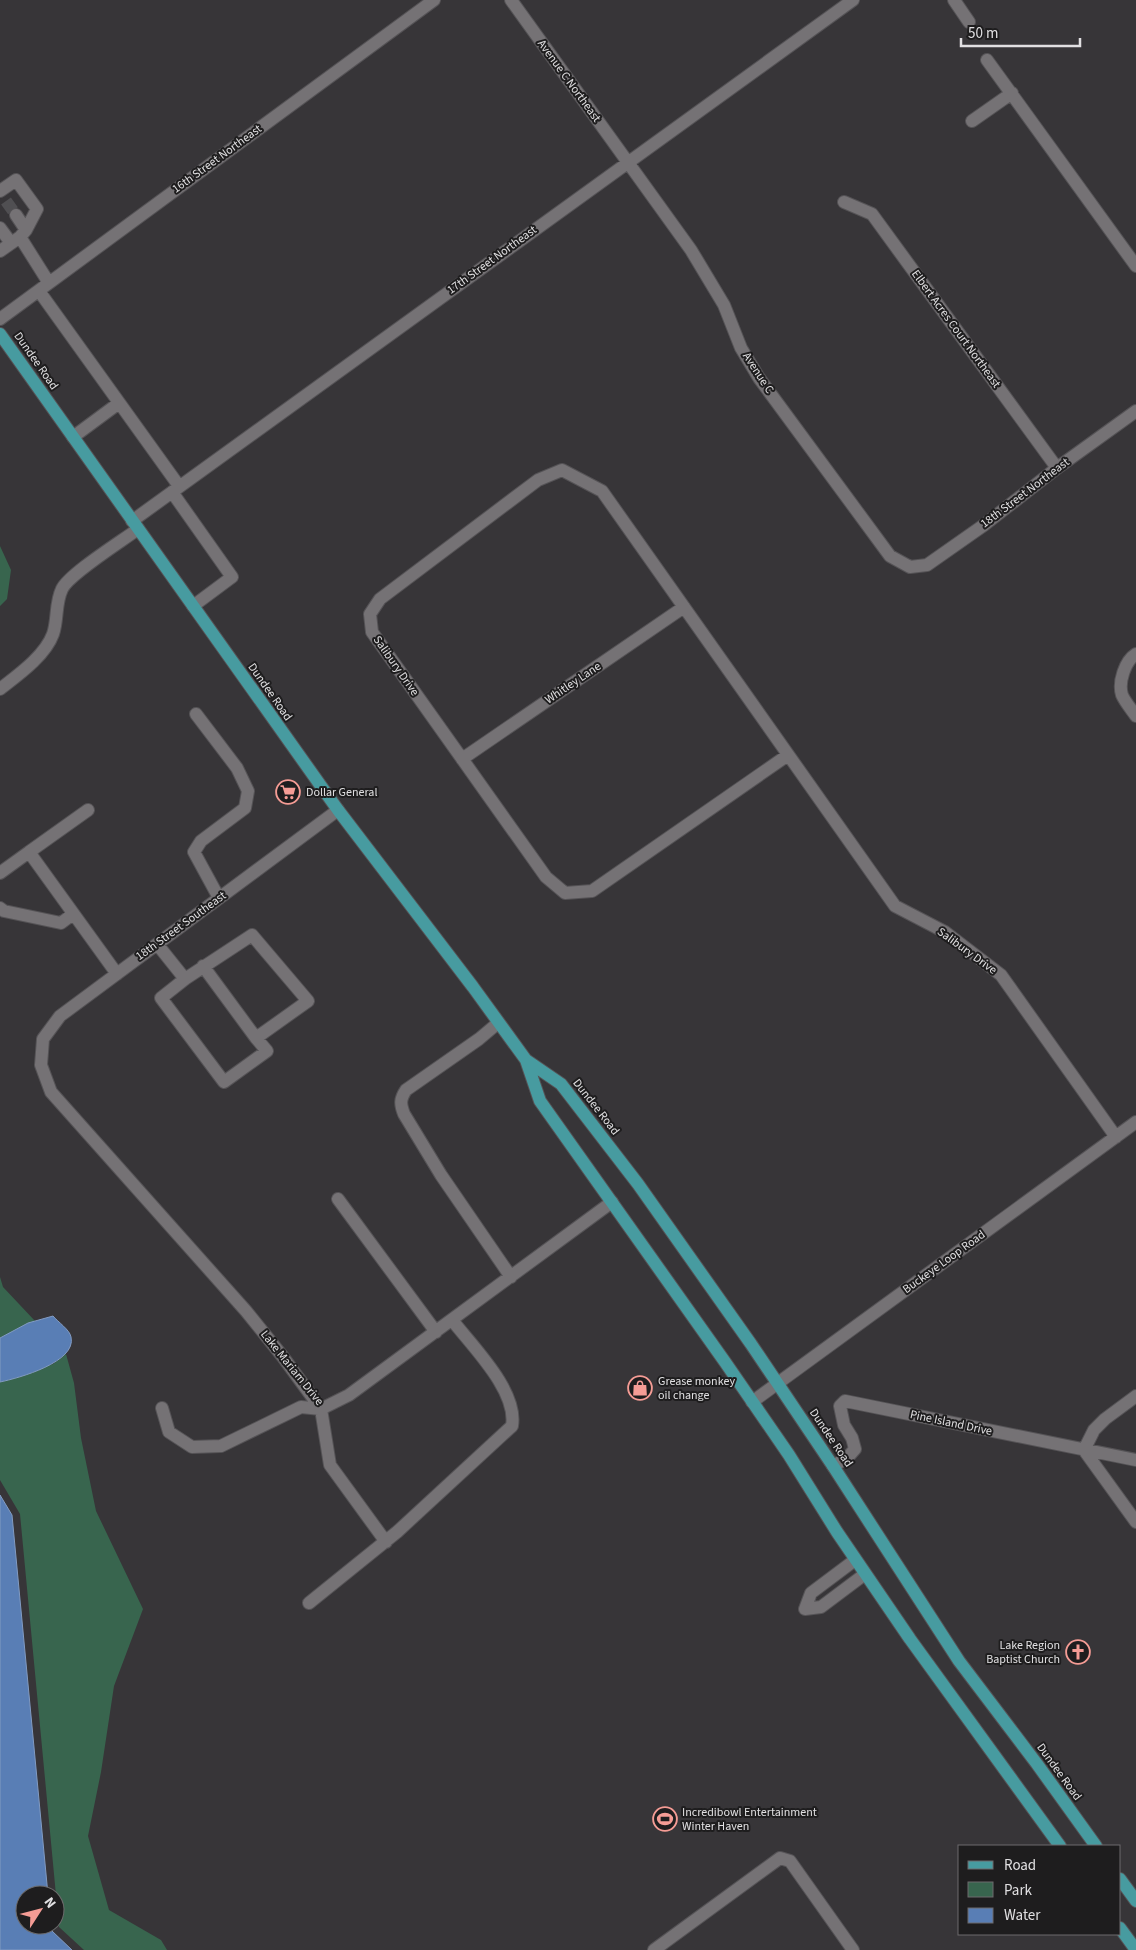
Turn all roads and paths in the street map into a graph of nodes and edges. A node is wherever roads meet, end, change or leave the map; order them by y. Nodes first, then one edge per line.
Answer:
1 (434, 0) edge
2 (511, 0) edge
3 (853, 0) edge
4 (954, 0) edge
5 (969, 22) dead end
6 (988, 60) dead end
7 (1012, 93) junction
8 (972, 121) dead end
9 (627, 162) junction
10 (2, 195) edge
11 (844, 202) dead end
12 (16, 215) tunnel mouth
13 (0, 228) edge
14 (19, 237) junction
15 (0, 251) edge
16 (1136, 266) edge
17 (50, 282) junction
18 (38, 291) junction
19 (0, 319) edge
20 (0, 334) edge
21 (119, 402) junction
22 (1136, 411) edge
23 (73, 437) junction
24 (1057, 468) junction
25 (176, 489) junction
26 (135, 525) junction
27 (910, 567) joint
28 (193, 606) junction
29 (684, 607) junction
30 (1136, 654) edge
31 (0, 689) edge
32 (196, 714) dead end
33 (1136, 716) edge
34 (788, 755) junction
35 (462, 759) junction
36 (88, 810) dead end
37 (338, 810) junction
38 (29, 852) junction
39 (0, 873) edge
40 (219, 898) junction
41 (0, 908) edge
42 (73, 914) junction
43 (157, 944) junction
44 (203, 966) junction
45 (116, 974) junction
46 (185, 979) junction
47 (498, 1023) junction
48 (256, 1038) junction
49 (42, 1054) joint
50 (526, 1060) junction
51 (1136, 1122) edge
52 (1116, 1137) junction
53 (338, 1199) dead end
54 (612, 1202) junction
55 (511, 1277) junction
56 (452, 1320) junction
57 (436, 1332) junction
58 (777, 1383) junction
59 (1136, 1396) edge
60 (752, 1402) junction
61 (162, 1408) dead end
62 (321, 1409) junction
63 (1084, 1450) junction
64 (1136, 1460) edge
65 (833, 1466) junction
66 (1136, 1522) edge
67 (386, 1542) junction
68 (855, 1560) junction
69 (865, 1574) junction
70 (309, 1603) dead end
71 (1059, 1845) edge
72 (1095, 1845) edge
73 (1121, 1880) edge
74 (1136, 1901) edge
75 (1121, 1929) edge
76 (654, 1950) edge
77 (853, 1950) edge
78 (1136, 1950) edge

1 - 17 street, 16th Street Northeast
2 - 9 street, Avenue C Northeast
3 - 9 street, 17th Street Northeast
4 - 5 street
6 - 7 street
7 - 8 street
7 - 16 street
9 - 25 street, 17th Street Northeast
9 - 27 street, Avenue C
10 - 14 street
11 - 24 street, Elbert Acres Court Northeast
12 - 14 street
13 - 14 street
14 - 15 street
14 - 17 street
17 - 18 street, 16th Street Northeast
18 - 19 street, 16th Street Northeast
18 - 21 street
20 - 23 main road, Dundee Road
21 - 23 street
21 - 25 street
22 - 24 street, 18th Street Northeast
23 - 26 main road, Dundee Road
24 - 27 street, 18th Street Northeast
25 - 26 street, 17th Street Northeast
25 - 28 street
26 - 28 main road, Dundee Road
26 - 31 street, 17th Street Northeast
28 - 37 main road, Dundee Road
29 - 34 street, Salibury Drive
29 - 35 street, Whitley Lane
29 - 35 street, Salibury Drive
30 - 33 street
32 - 40 street
34 - 35 street, Salibury Drive
34 - 52 street, Salibury Drive
36 - 38 street
37 - 40 street, 18th Street Southeast
37 - 47 main road, Dundee Road
38 - 39 street
38 - 42 street
40 - 43 street, 18th Street Southeast
41 - 42 street
42 - 45 street
43 - 45 street, 18th Street Southeast
43 - 46 street
44 - 46 street
44 - 48 street
44 - 48 street
45 - 49 street, 18th Street Southeast
46 - 48 street
47 - 50 main road, Dundee Road
47 - 55 street
49 - 62 street, Lake Mariam Drive
50 - 54 main road, Dundee Road
50 - 58 main road, Dundee Road
51 - 52 street, Buckeye Loop Road
52 - 58 street, Buckeye Loop Road
53 - 57 street
54 - 55 street, Lake Mariam Drive
54 - 60 main road, Dundee Road
55 - 56 street, Lake Mariam Drive
56 - 57 street, Lake Mariam Drive
56 - 67 street
57 - 62 street, Lake Mariam Drive
58 - 60 street, Buckeye Loop Road
58 - 65 main road, Dundee Road
59 - 63 street
60 - 68 main road, Dundee Road
61 - 62 street
62 - 67 street
63 - 64 street, Pine Island Drive
63 - 65 street, Pine Island Drive
63 - 66 street
65 - 72 main road, Dundee Road
67 - 70 street
68 - 69 main road, Dundee Road
68 - 69 street
69 - 71 main road, Dundee Road
73 - 74 main road
75 - 78 main road
76 - 77 street

